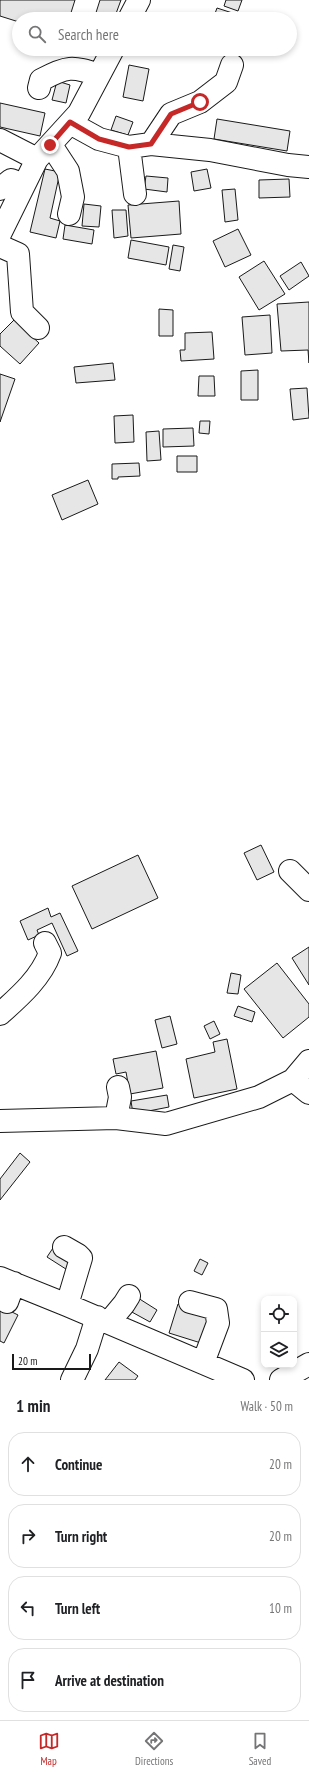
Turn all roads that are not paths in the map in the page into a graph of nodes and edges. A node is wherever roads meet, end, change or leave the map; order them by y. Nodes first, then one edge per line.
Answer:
1 (139, 0) edge
2 (133, 12) edge
3 (109, 56) edge
4 (232, 65) dead end
5 (99, 75) junction
6 (39, 88) dead end
7 (70, 122) junction
8 (0, 140) edge
9 (151, 144) junction
10 (129, 147) junction
11 (44, 152) junction
12 (309, 167) edge
13 (24, 185) junction
14 (0, 189) edge
15 (135, 194) dead end
16 (69, 214) dead end
17 (0, 234) edge
18 (0, 246) edge
19 (38, 328) dead end
20 (290, 871) dead end
21 (309, 890) edge
22 (45, 943) dead end
23 (0, 1014) edge
24 (309, 1061) edge
25 (118, 1087) dead end
26 (301, 1087) edge
27 (116, 1118) junction
28 (0, 1122) edge
29 (64, 1247) dead end
30 (7, 1288) edge
31 (129, 1296) dead end
32 (190, 1302) dead end
33 (67, 1305) junction
34 (103, 1320) junction
35 (203, 1363) junction
36 (309, 1364) edge
37 (72, 1380) edge
38 (243, 1380) edge
39 (281, 1380) edge

1 - 2 street
3 - 5 street
4 - 9 street
5 - 6 street
5 - 7 street
7 - 10 street
7 - 11 street
8 - 11 street
9 - 10 street
9 - 12 street
10 - 15 street
11 - 13 street
11 - 16 street
13 - 14 street
13 - 17 street
18 - 19 street
20 - 21 street
22 - 23 street
24 - 26 street
25 - 27 street
26 - 27 street
27 - 28 street
29 - 33 street
30 - 33 street
31 - 34 street
32 - 35 street
33 - 34 street
34 - 35 street
34 - 37 street
35 - 38 street
36 - 39 street

